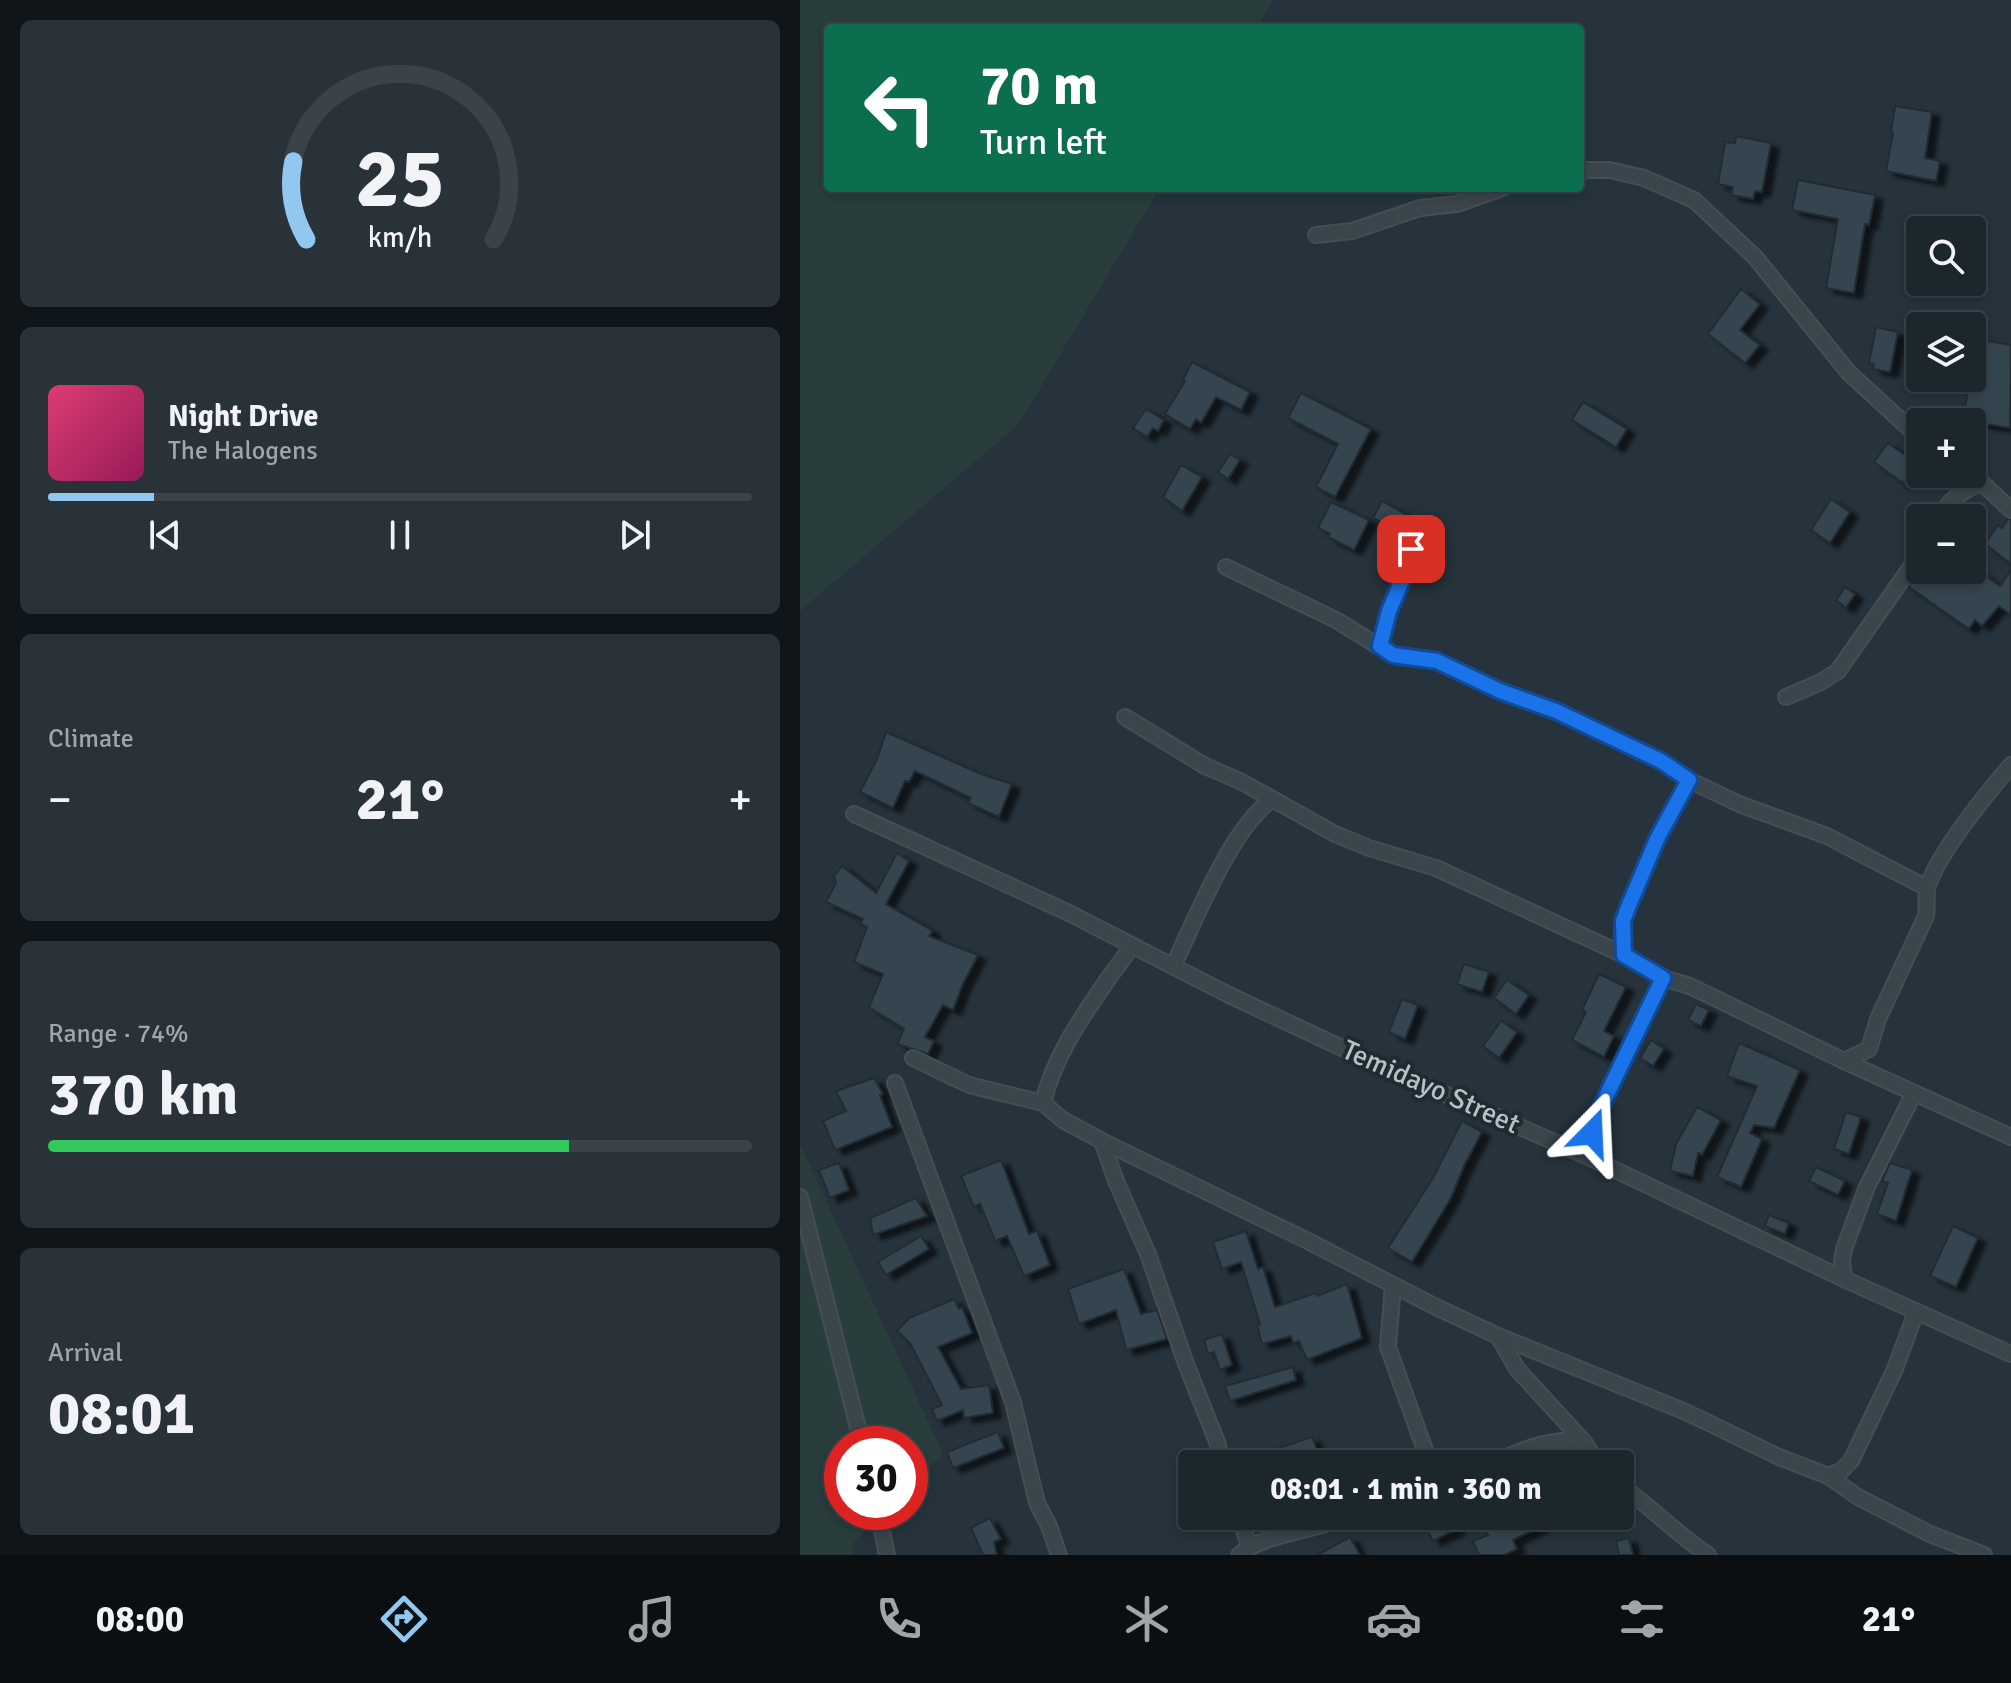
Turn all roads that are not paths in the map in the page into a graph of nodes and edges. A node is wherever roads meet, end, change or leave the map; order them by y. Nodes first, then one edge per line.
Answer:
1 (1584, 170) edge
2 (1492, 192) edge
3 (1316, 235) dead end
4 (1906, 425) edge
5 (1964, 488) edge
6 (1986, 488) edge
7 (1947, 504) edge
8 (2011, 510) edge
9 (1411, 549) dead end
10 (1226, 567) dead end
11 (1906, 574) edge
12 (1380, 646) junction
13 (1786, 697) dead end
14 (1125, 717) dead end
15 (2011, 765) edge
16 (1689, 780) junction
17 (1271, 800) junction
18 (854, 814) dead end
19 (1927, 888) junction
20 (1131, 946) junction
21 (1624, 955) junction
22 (1173, 966) junction
23 (1663, 978) junction
24 (1869, 1049) junction
25 (913, 1058) dead end
26 (1844, 1061) junction
27 (1886, 1080) junction
28 (895, 1083) dead end
29 (1914, 1093) junction
30 (1043, 1103) junction
31 (2011, 1137) edge
32 (1102, 1141) junction
33 (1584, 1155) junction
34 (800, 1197) edge
35 (1844, 1279) junction
36 (1393, 1285) junction
37 (1916, 1312) junction
38 (1498, 1336) junction
39 (2011, 1354) edge
40 (857, 1426) edge
41 (1584, 1442) junction
42 (1219, 1450) edge
43 (1425, 1450) edge
44 (1529, 1450) edge
45 (1589, 1450) edge
46 (1828, 1476) junction
47 (1634, 1495) edge
48 (882, 1530) edge
49 (1239, 1530) edge
50 (1304, 1530) edge
51 (1238, 1553) edge
52 (887, 1555) edge
53 (1059, 1555) edge
54 (1708, 1555) edge
55 (1984, 1555) edge

1 - 4 street
2 - 3 street
5 - 7 street
6 - 8 street
9 - 12 street
10 - 12 street
11 - 13 street
12 - 16 street
14 - 17 street
15 - 19 street
16 - 19 street
16 - 21 street
17 - 21 street
17 - 22 street
18 - 20 street, Temidayo Street
19 - 24 street
20 - 22 street, Temidayo Street
20 - 30 street
21 - 23 street
22 - 33 street, Temidayo Street
23 - 26 street
23 - 33 street
24 - 26 street
24 - 27 street
25 - 30 street
26 - 27 street
27 - 29 street
28 - 53 street
29 - 31 street
29 - 35 street
30 - 32 street
32 - 36 street
32 - 42 street
33 - 35 street, Temidayo Street
34 - 40 street
35 - 37 street, Temidayo Street
36 - 38 street
36 - 43 street
37 - 39 street, Temidayo Street
37 - 46 street
38 - 41 street
38 - 46 street
41 - 44 street
41 - 45 street
46 - 55 street
47 - 54 street
48 - 52 street
49 - 51 street
50 - 51 street

